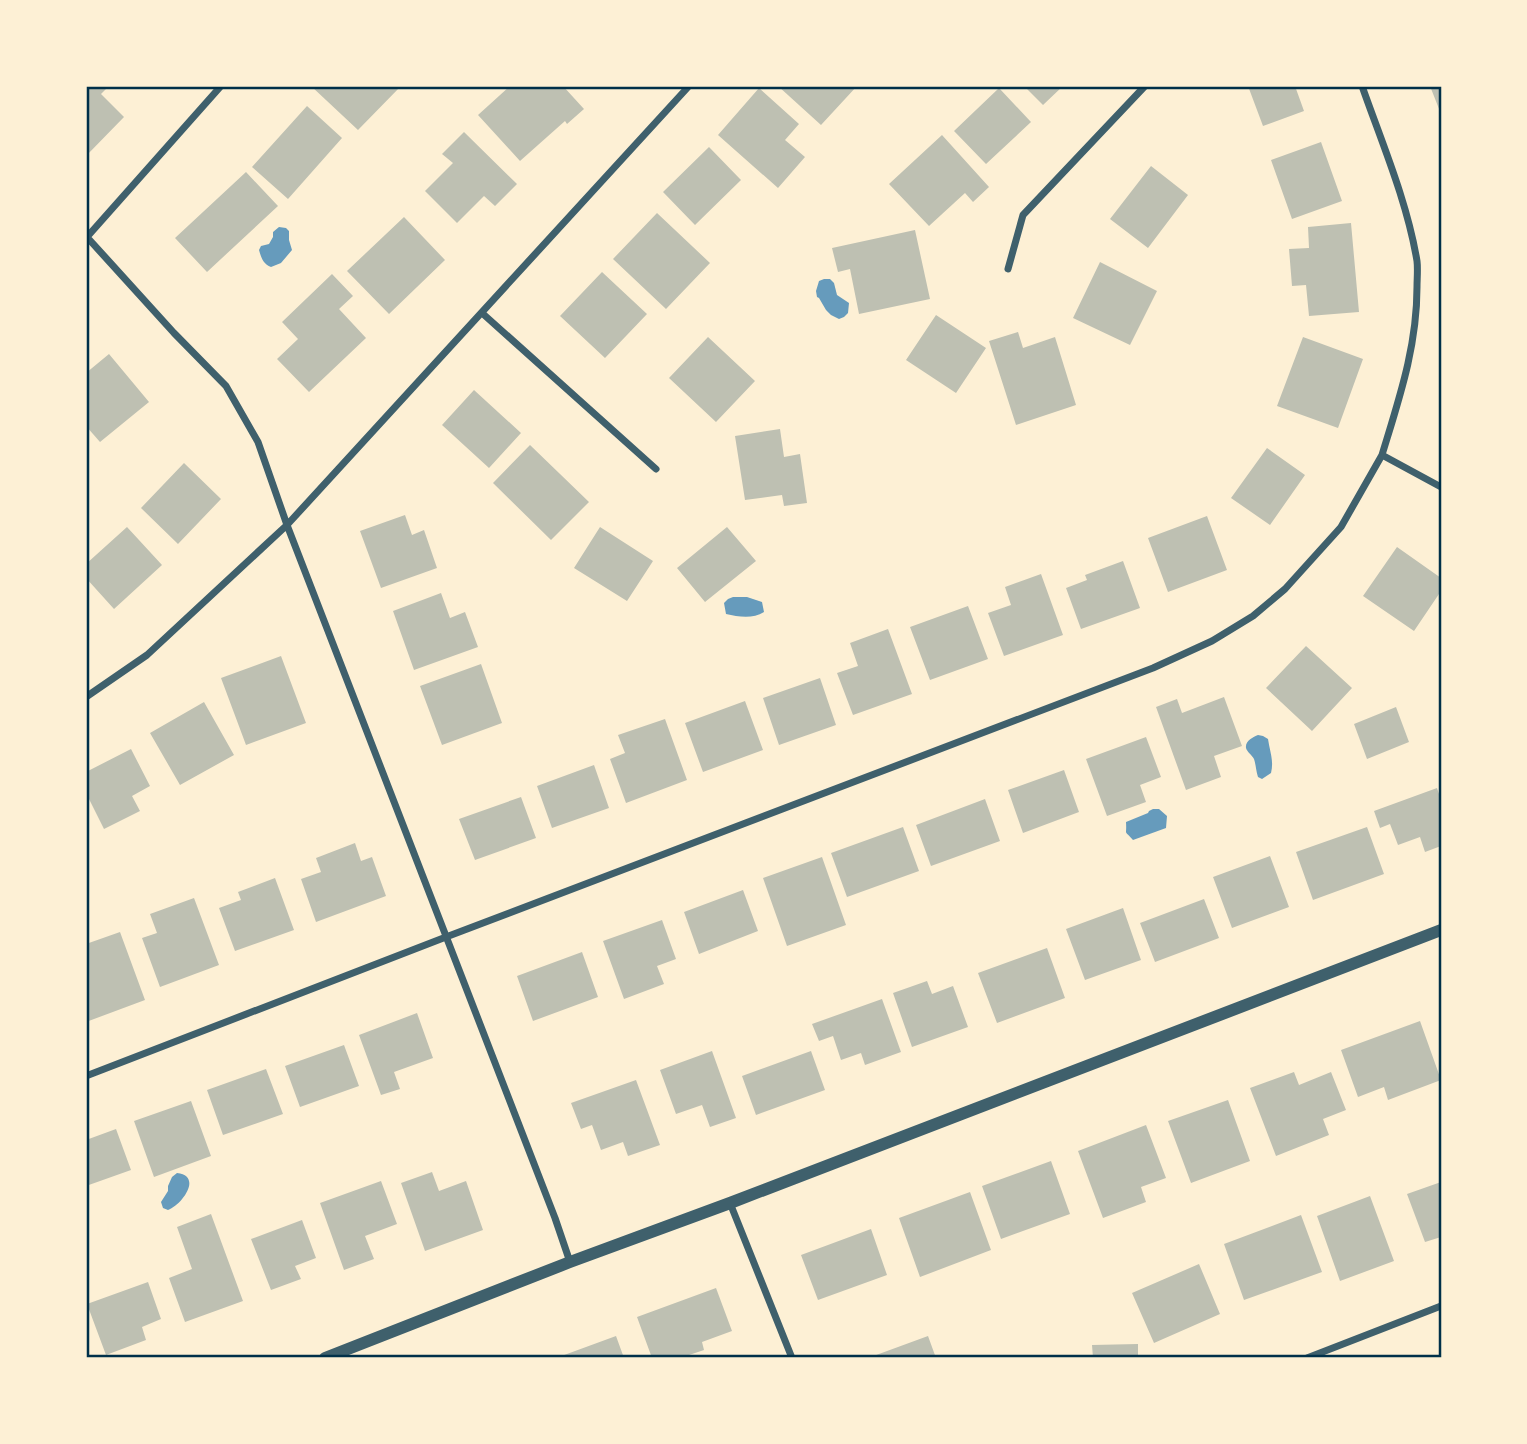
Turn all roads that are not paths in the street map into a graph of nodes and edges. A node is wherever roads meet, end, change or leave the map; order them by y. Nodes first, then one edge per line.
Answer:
1 (220, 86) edge
2 (689, 86) edge
3 (1145, 86) edge
4 (1362, 86) edge
5 (86, 237) edge
6 (1008, 269) dead end
7 (482, 313) junction
8 (1382, 455) junction
9 (656, 469) dead end
10 (1441, 487) edge
11 (287, 525) junction
12 (86, 696) edge
13 (1441, 930) edge
14 (446, 937) junction
15 (86, 1076) edge
16 (730, 1203) junction
17 (570, 1262) junction
18 (1441, 1306) edge
19 (325, 1358) edge
20 (792, 1358) edge
21 (1307, 1358) edge

1 - 5 street
2 - 7 street
3 - 6 street
4 - 8 street
5 - 11 street
7 - 9 street
7 - 11 street
8 - 10 street
8 - 14 street
11 - 12 street
11 - 14 street
13 - 16 street
14 - 15 street
14 - 17 street
16 - 17 street
16 - 20 street
17 - 19 street
18 - 21 street

